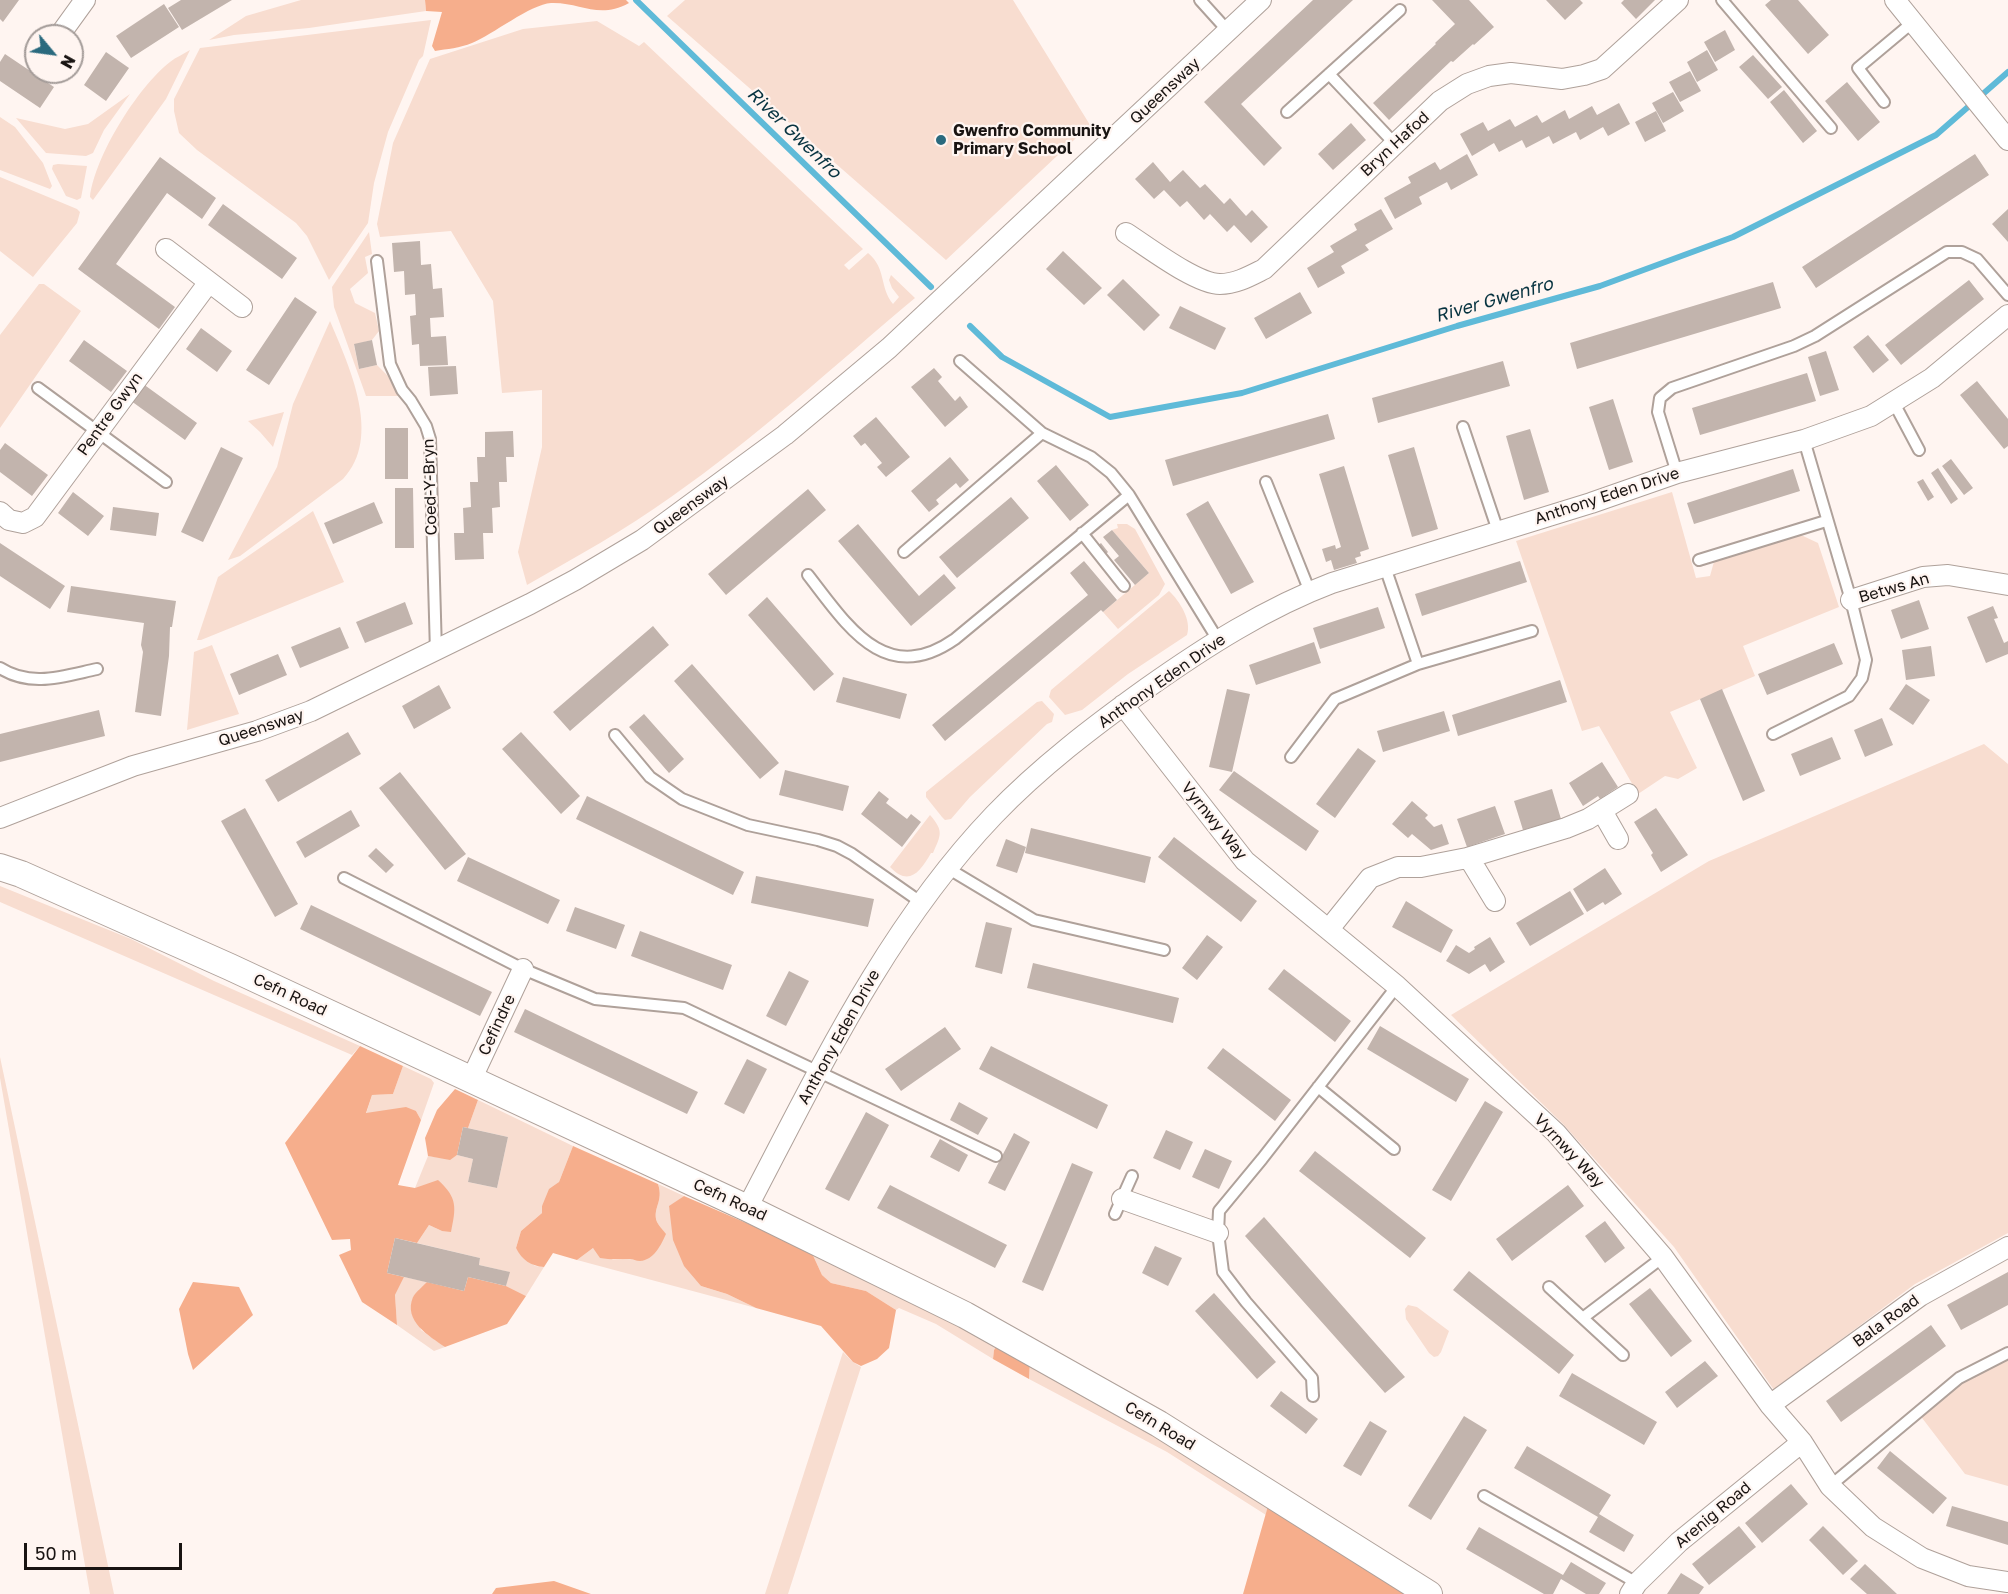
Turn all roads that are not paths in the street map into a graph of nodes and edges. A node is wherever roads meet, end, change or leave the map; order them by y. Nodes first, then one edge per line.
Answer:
1 (86, 0) edge
2 (1200, 0) edge
3 (1261, 0) edge
4 (1678, 0) edge
5 (1722, 0) edge
6 (1895, 0) edge
7 (1400, 10) dead end
8 (1913, 22) junction
9 (68, 24) edge
10 (1228, 31) junction
11 (1329, 74) junction
12 (1884, 102) dead end
13 (1287, 112) dead end
14 (1831, 128) dead end
15 (2008, 140) edge
16 (1395, 144) junction
17 (1126, 233) dead end
18 (166, 249) dead end
19 (377, 261) dead end
20 (209, 282) junction
21 (2008, 295) edge
22 (242, 307) dead end
23 (2003, 323) edge
24 (960, 361) dead end
25 (38, 388) dead end
26 (1894, 403) junction
27 (1464, 427) dead end
28 (97, 431) junction
29 (1042, 433) junction
30 (1804, 440) junction
31 (1919, 450) dead end
32 (1677, 473) junction
33 (166, 482) dead end
34 (1266, 482) dead end
35 (1129, 495) junction
36 (0, 512) edge
37 (1826, 521) junction
38 (1498, 531) junction
39 (1082, 533) junction
40 (904, 552) dead end
41 (1699, 560) dead end
42 (1385, 567) junction
43 (808, 575) dead end
44 (2008, 585) edge
45 (1124, 586) dead end
46 (1310, 592) junction
47 (1851, 600) junction
48 (1532, 631) dead end
49 (1218, 640) junction
50 (436, 652) junction
51 (1418, 664) junction
52 (0, 668) edge
53 (97, 669) dead end
54 (1123, 705) junction
55 (1773, 734) dead end
56 (615, 735) dead end
57 (1291, 757) dead end
58 (1628, 794) dead end
59 (1602, 811) junction
60 (0, 818) edge
61 (1618, 839) dead end
62 (1469, 858) junction
63 (0, 867) edge
64 (949, 870) junction
65 (344, 878) dead end
66 (1495, 902) dead end
67 (922, 903) junction
68 (1329, 929) junction
69 (1164, 950) dead end
70 (524, 969) junction
71 (1397, 986) junction
72 (819, 1071) junction
73 (471, 1080) junction
74 (1318, 1087) junction
75 (1394, 1149) dead end
76 (996, 1156) dead end
77 (1132, 1176) dead end
78 (1119, 1206) joint
79 (747, 1208) junction
80 (1218, 1233) junction
81 (2008, 1247) edge
82 (1664, 1257) junction
83 (1548, 1287) dead end
84 (1584, 1317) junction
85 (2008, 1353) edge
86 (1623, 1354) dead end
87 (1313, 1396) dead end
88 (1770, 1405) junction
89 (1802, 1442) junction
90 (1830, 1486) junction
91 (1484, 1496) dead end
92 (2008, 1582) edge
93 (1634, 1589) edge
94 (1429, 1594) edge

1 - 9 street
2 - 10 lane
3 - 10 street, Queensway
4 - 16 street, Bryn Hafod
5 - 14 lane
6 - 8 street
7 - 11 lane
8 - 12 lane
8 - 15 street
10 - 50 street, Queensway
11 - 13 lane
11 - 16 lane
16 - 17 street, Bryn Hafod
18 - 20 street
19 - 50 lane, Coed-Y-Bryn
20 - 22 street
20 - 28 street, Pentre Gwyn
21 - 32 lane
23 - 26 street, Anthony Eden Drive
24 - 29 lane
25 - 28 lane
26 - 30 street, Anthony Eden Drive
26 - 31 lane
27 - 38 lane
28 - 33 lane
28 - 36 street, Pentre Gwyn
29 - 35 lane
29 - 40 lane
30 - 32 street, Anthony Eden Drive
30 - 37 lane
32 - 38 street, Anthony Eden Drive
34 - 46 lane
35 - 39 lane
35 - 49 lane
37 - 41 lane
37 - 47 lane
38 - 42 street, Anthony Eden Drive
39 - 43 lane
39 - 45 lane
42 - 46 street, Anthony Eden Drive
42 - 51 lane
44 - 47 street, Betws An
46 - 49 street, Anthony Eden Drive
47 - 55 lane
48 - 51 lane
49 - 54 street, Anthony Eden Drive
50 - 60 street, Queensway
51 - 57 lane
52 - 53 lane
54 - 64 street, Anthony Eden Drive
54 - 68 street, Vyrnwy Way
56 - 67 lane
58 - 59 street
59 - 61 street
59 - 62 street
62 - 66 street
62 - 68 street
63 - 73 street, Cefn Road
64 - 67 street, Anthony Eden Drive
64 - 69 lane
65 - 70 lane
67 - 72 street, Anthony Eden Drive
68 - 71 street, Vyrnwy Way
70 - 72 lane
70 - 73 street, Cefindre
71 - 74 lane
71 - 82 street, Vyrnwy Way
72 - 76 lane
72 - 79 street, Anthony Eden Drive
73 - 79 street, Cefn Road
74 - 75 lane
74 - 80 lane
77 - 78 lane
78 - 80 street
79 - 94 street, Cefn Road
80 - 87 lane
81 - 88 street, Bala Road
82 - 84 lane
82 - 88 street, Vyrnwy Way
83 - 84 lane
84 - 86 lane
85 - 90 lane
88 - 89 street, Vyrnwy Way
89 - 90 street, Vyrnwy Way
89 - 93 street, Arenig Road
90 - 92 street, Vyrnwy Way
91 - 93 lane

